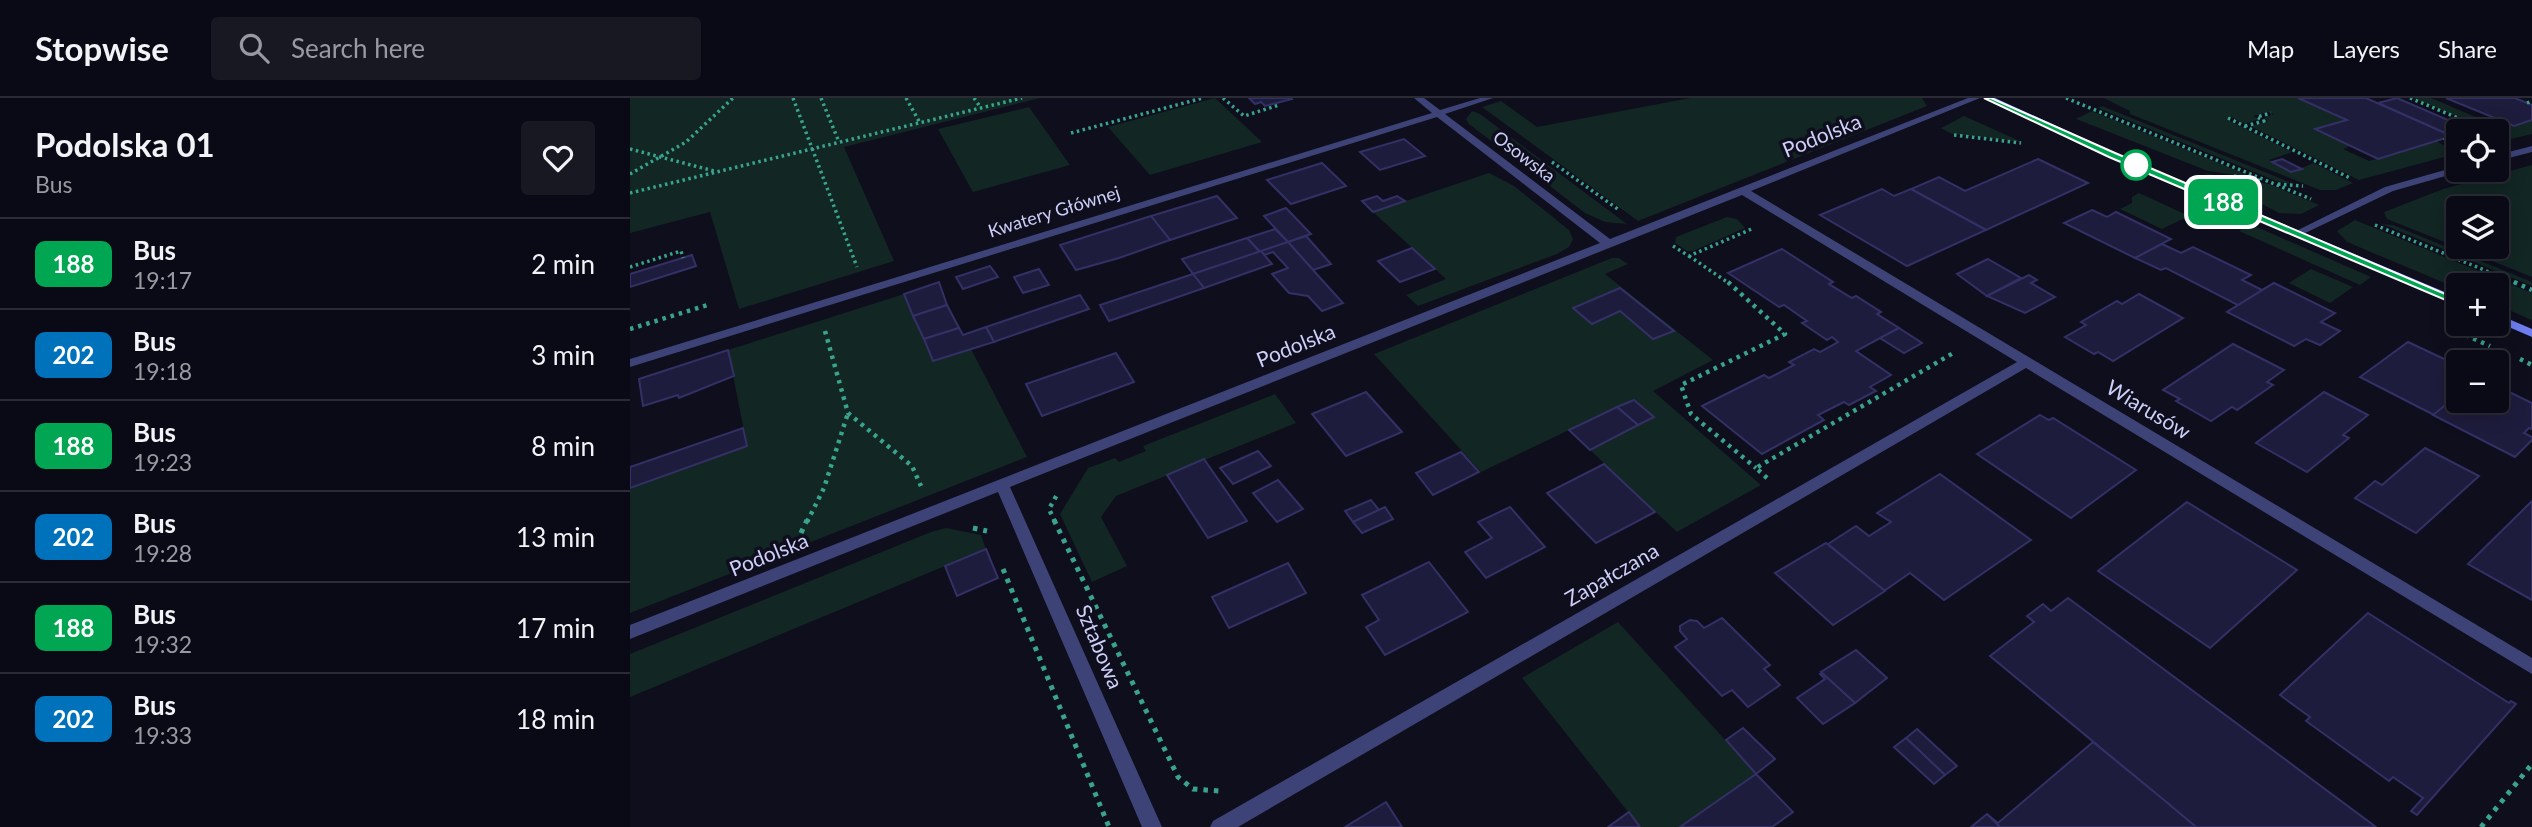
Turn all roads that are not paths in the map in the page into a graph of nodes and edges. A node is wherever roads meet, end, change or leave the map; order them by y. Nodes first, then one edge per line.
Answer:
1 (1418, 98) edge
2 (1489, 98) edge
3 (1976, 98) edge
4 (1988, 98) edge
5 (1438, 113) junction
6 (2532, 149) edge
7 (2509, 155) edge
8 (2446, 173) edge
9 (1742, 191) junction
10 (2297, 233) junction
11 (1609, 244) junction
12 (2446, 296) edge
13 (2509, 323) edge
14 (2532, 333) edge
15 (2027, 362) junction
16 (630, 363) edge
17 (1002, 486) junction
18 (630, 632) edge
19 (2532, 667) edge
20 (1152, 827) edge
21 (1220, 827) edge

1 - 5 street, Osowska
2 - 5 street, Kwatery Głównej
3 - 9 street, Podolska
4 - 10 street
5 - 11 street, Osowska
5 - 16 street, Kwatery Głównej
6 - 7 street
8 - 10 street
9 - 11 street, Podolska
9 - 15 street, Wiarusów
10 - 12 street
11 - 17 street, Podolska
13 - 14 street
15 - 19 street, Wiarusów
15 - 21 street, Zapałczana
17 - 18 street, Podolska
17 - 20 street, Sztabowa

